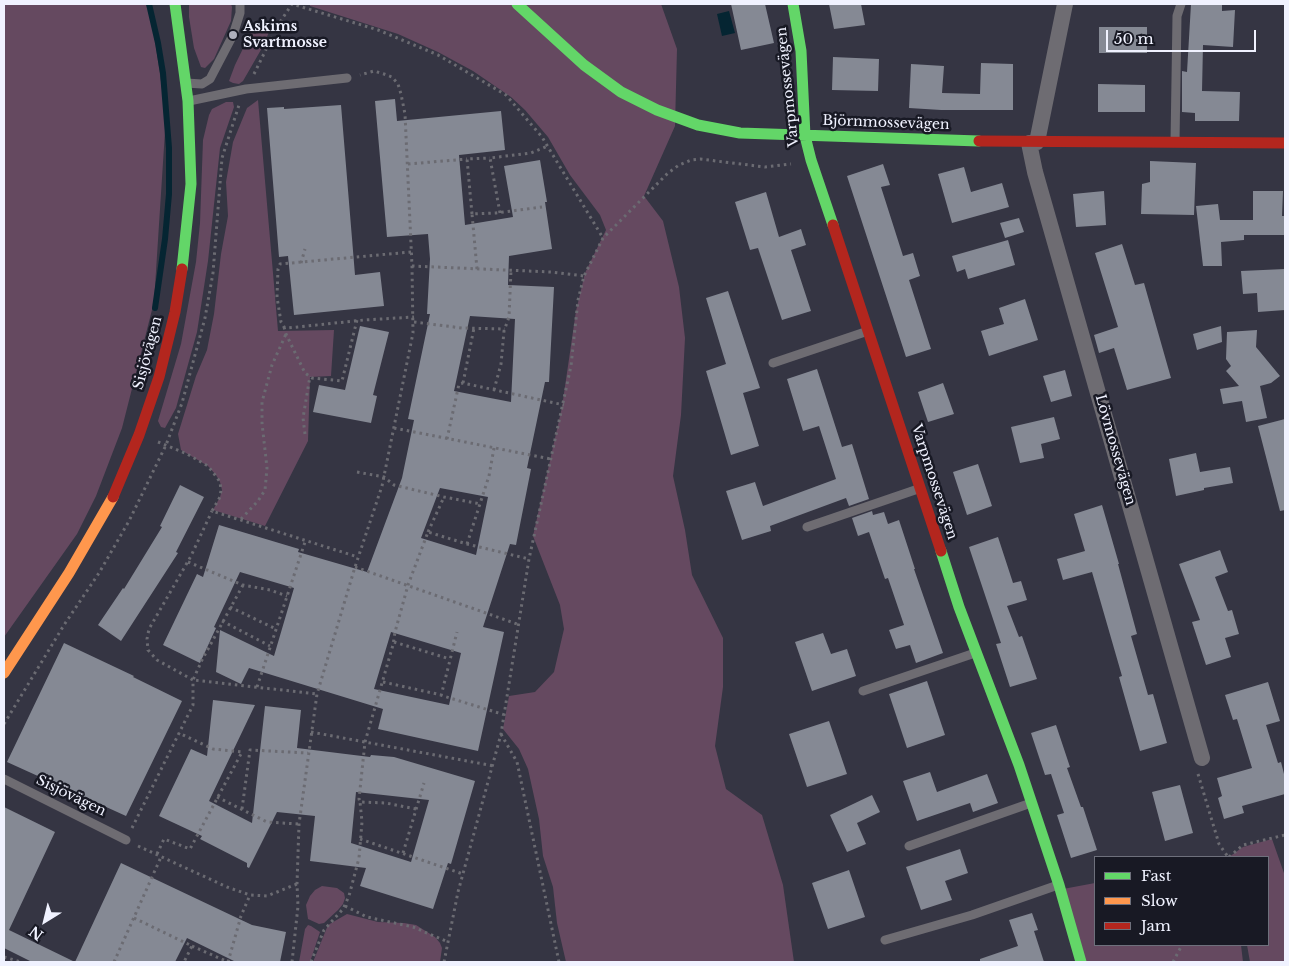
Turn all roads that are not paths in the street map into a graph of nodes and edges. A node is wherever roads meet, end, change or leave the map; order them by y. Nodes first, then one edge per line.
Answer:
1 (175, 4) edge
2 (240, 4) edge
3 (517, 4) edge
4 (793, 4) edge
5 (1065, 4) edge
6 (1181, 4) edge
7 (347, 78) road end
8 (186, 83) junction
9 (188, 101) junction
10 (805, 136) junction
11 (1175, 142) junction
12 (1033, 143) junction
13 (1285, 143) edge
14 (869, 330) junction
15 (773, 363) dead end
16 (920, 488) junction
17 (807, 527) dead end
18 (975, 653) junction
19 (4, 673) edge
20 (863, 691) dead end
21 (1202, 758) road end
22 (4, 779) edge
23 (1031, 803) junction
24 (126, 840) road end
25 (909, 846) dead end
26 (1058, 885) junction
27 (885, 940) dead end
28 (1081, 962) edge

1 - 8 street, Sisjövägen
2 - 8 lane
3 - 10 street, Björnmossevägen
4 - 10 street, Varpmossevägen
5 - 12 street, Lövmossevägen
6 - 11 lane
7 - 9 lane
8 - 9 street, Sisjövägen
9 - 19 street, Sisjövägen
10 - 12 street, Björnmossevägen
10 - 14 street, Varpmossevägen
11 - 12 street, Björnmossevägen
11 - 13 street, Björnmossevägen
12 - 21 street, Lövmossevägen
14 - 15 lane
14 - 16 street, Varpmossevägen
16 - 17 lane
16 - 18 street, Varpmossevägen
18 - 20 lane
18 - 23 street, Varpmossevägen
22 - 24 lane, Sisjövägen
23 - 25 lane
23 - 26 street, Varpmossevägen
26 - 27 lane
26 - 28 street, Varpmossevägen

